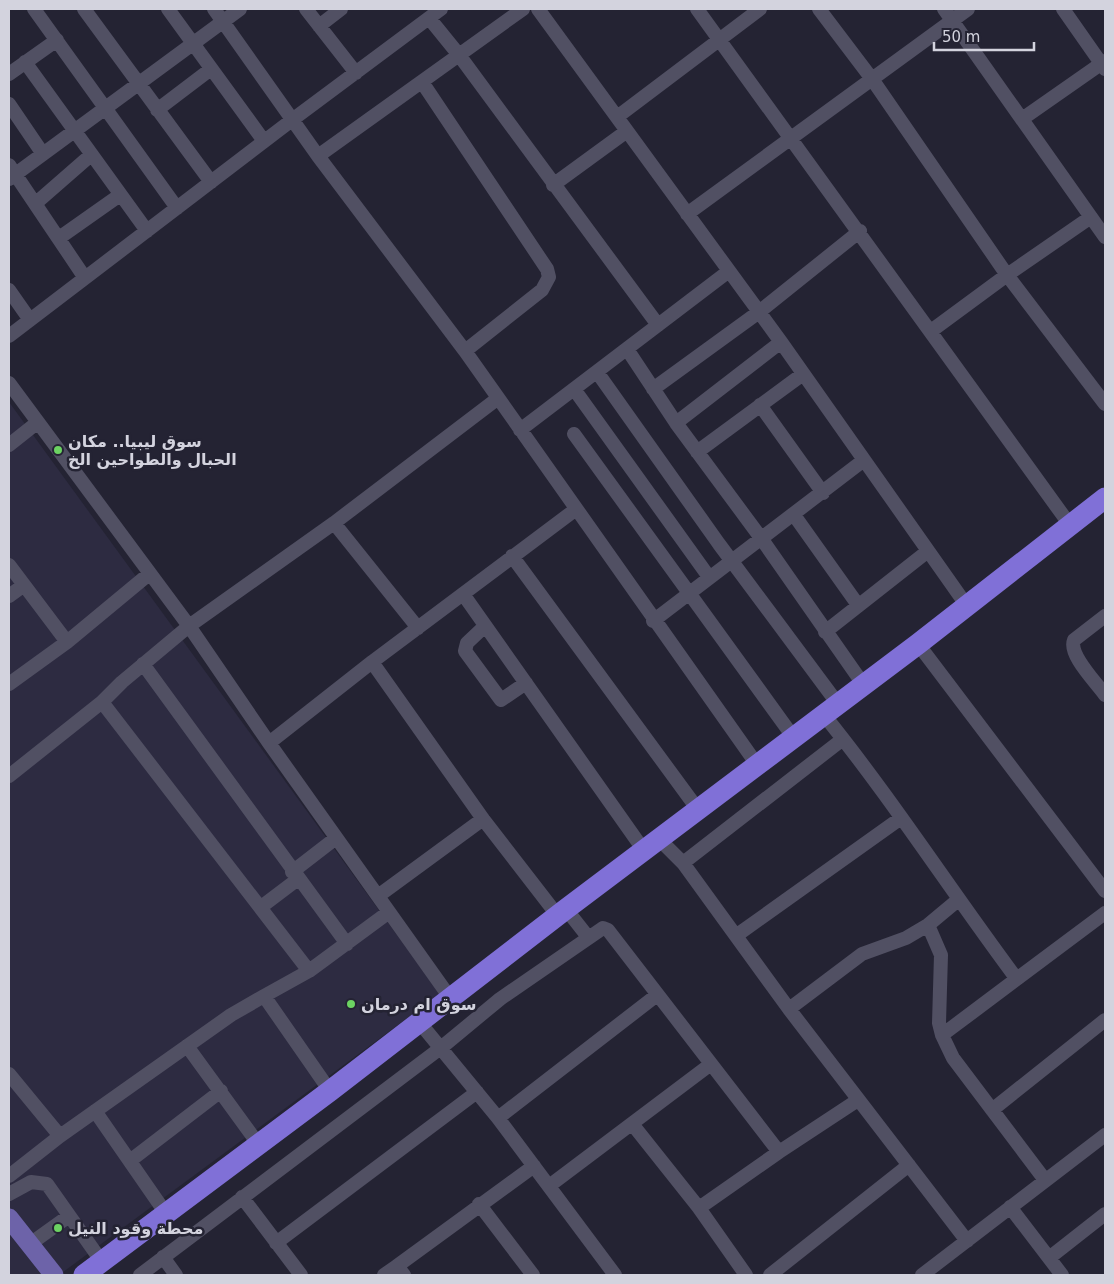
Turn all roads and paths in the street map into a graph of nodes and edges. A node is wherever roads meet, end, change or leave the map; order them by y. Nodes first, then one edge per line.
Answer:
1 (34, 9) edge
2 (168, 9) edge
3 (214, 9) edge
4 (240, 9) edge
5 (306, 9) edge
6 (340, 9) edge
7 (523, 9) edge
8 (538, 9) edge
9 (697, 9) edge
10 (760, 9) edge
11 (819, 9) edge
12 (944, 9) edge
13 (968, 9) edge
14 (1062, 9) edge
15 (92, 11) edge
16 (437, 11) edge
17 (952, 20) junction
18 (223, 22) junction
19 (319, 26) junction
20 (57, 40) junction
21 (720, 40) junction
22 (192, 45) junction
23 (459, 54) junction
24 (25, 62) junction
25 (1104, 64) edge
26 (211, 70) junction
27 (10, 72) edge
28 (356, 73) junction
29 (872, 79) junction
30 (422, 82) junction
31 (139, 84) junction
32 (9, 104) edge
33 (104, 109) junction
34 (157, 110) junction
35 (617, 116) junction
36 (1022, 119) junction
37 (292, 120) junction
38 (74, 131) junction
39 (627, 131) junction
40 (792, 137) junction
41 (264, 141) junction
42 (43, 154) junction
43 (91, 156) junction
44 (318, 156) junction
45 (11, 173) edge
46 (212, 182) junction
47 (554, 185) junction
48 (120, 195) junction
49 (36, 203) junction
50 (177, 208) junction
51 (687, 214) junction
52 (1091, 218) junction
53 (147, 231) junction
54 (860, 232) junction
55 (1105, 237) edge
56 (59, 238) junction
57 (729, 271) junction
58 (1007, 275) junction
59 (85, 278) junction
60 (9, 290) edge
61 (759, 312) junction
62 (30, 320) junction
63 (658, 325) junction
64 (931, 331) junction
65 (9, 336) edge
66 (781, 342) junction
67 (627, 349) junction
68 (464, 351) junction
69 (597, 372) junction
70 (803, 374) junction
71 (9, 383) edge
72 (574, 389) junction
73 (653, 389) junction
74 (497, 399) junction
75 (760, 404) junction
76 (1105, 404) edge
77 (38, 422) junction
78 (676, 423) junction
79 (520, 430) junction
80 (574, 434) dead end
81 (9, 445) edge
82 (697, 452) junction
83 (864, 460) junction
84 (824, 492) junction
85 (1105, 498) edge
86 (575, 510) junction
87 (794, 515) junction
88 (334, 522) junction
89 (1070, 525) junction
90 (761, 538) junction
91 (928, 551) junction
92 (512, 556) junction
93 (731, 560) junction
94 (9, 565) edge
95 (149, 574) junction
96 (709, 577) junction
97 (24, 585) junction
98 (463, 594) junction
99 (688, 594) junction
100 (9, 596) edge
101 (858, 605) junction
102 (967, 606) junction
103 (1105, 616) edge
104 (653, 621) junction
105 (189, 626) junction
106 (486, 626) junction
107 (418, 628) junction
108 (824, 632) junction
109 (67, 642) junction
110 (918, 644) junction
111 (372, 662) junction
112 (143, 664) junction
113 (526, 683) junction
114 (9, 684) edge
115 (863, 684) junction
116 (1105, 695) edge
117 (102, 702) junction
118 (831, 709) junction
119 (794, 738) junction
120 (843, 739) junction
121 (269, 743) junction
122 (758, 766) junction
123 (9, 776) edge
124 (699, 811) junction
125 (483, 818) junction
126 (901, 818) junction
127 (336, 838) junction
128 (652, 846) junction
129 (683, 863) junction
130 (1100, 874) edge
131 (295, 876) junction
132 (1105, 891) edge
133 (378, 896) junction
134 (958, 900) junction
135 (261, 907) junction
136 (390, 912) junction
137 (562, 912) junction
138 (1105, 913) edge
139 (928, 925) junction
140 (737, 935) junction
141 (588, 937) junction
142 (347, 944) junction
143 (309, 971) junction
144 (1016, 978) junction
145 (657, 995) junction
146 (264, 996) junction
147 (451, 999) junction
148 (789, 1009) junction
149 (1105, 1020) edge
150 (420, 1023) junction
151 (942, 1035) junction
152 (187, 1046) junction
153 (442, 1047) junction
154 (711, 1064) junction
155 (9, 1074) edge
156 (221, 1091) junction
157 (330, 1092) junction
158 (477, 1092) junction
159 (858, 1100) junction
160 (992, 1110) junction
161 (96, 1111) junction
162 (498, 1118) junction
163 (633, 1125) junction
164 (1105, 1135) edge
165 (60, 1136) junction
166 (259, 1145) junction
167 (779, 1152) junction
168 (131, 1160) junction
169 (909, 1164) junction
170 (534, 1166) junction
171 (9, 1176) edge
172 (1045, 1180) junction
173 (549, 1186) junction
174 (9, 1194) edge
175 (242, 1197) junction
176 (479, 1204) junction
177 (1010, 1207) junction
178 (700, 1208) junction
179 (1105, 1214) edge
180 (167, 1215) junction
181 (69, 1216) junction
182 (9, 1218) edge
183 (967, 1241) junction
184 (276, 1243) junction
185 (30, 1244) junction
186 (163, 1257) junction
187 (1049, 1258) junction
188 (102, 1262) junction
189 (400, 1270) edge
190 (931, 1273) edge
191 (55, 1274) edge
192 (84, 1275) edge
193 (140, 1275) edge
194 (176, 1275) edge
195 (301, 1275) edge
196 (384, 1275) edge
197 (533, 1275) edge
198 (615, 1275) edge
199 (746, 1275) edge
200 (770, 1275) edge
201 (1062, 1275) edge

1 - 20 street
2 - 22 street
3 - 18 street
4 - 18 street
5 - 19 street
6 - 19 street
7 - 23 street
8 - 35 street
9 - 21 street
10 - 21 street
11 - 29 street
12 - 17 street
13 - 17 street
14 - 25 street
15 - 31 street
16 - 23 street
16 - 28 street
17 - 29 street
17 - 36 street
18 - 22 street
18 - 37 street
19 - 28 street
20 - 24 street
20 - 33 street
21 - 35 street
21 - 40 street
22 - 26 street
22 - 31 street
23 - 30 street
23 - 47 street
24 - 27 street
24 - 38 street
25 - 36 street
26 - 34 street
26 - 41 street
28 - 37 street
29 - 40 street
29 - 58 street
30 - 44 street
30 - 68 street
31 - 33 street
31 - 34 street
32 - 42 street
33 - 38 street
33 - 50 street
34 - 46 street
35 - 39 street
36 - 52 street
37 - 41 street
37 - 44 street
38 - 42 street
38 - 43 street
39 - 47 street
39 - 51 street
40 - 51 street
40 - 54 street
41 - 46 street
42 - 45 street
43 - 48 street
43 - 49 street
44 - 68 street
45 - 49 street
46 - 50 street
47 - 63 street
48 - 53 street
48 - 56 street
49 - 56 street
50 - 53 street
51 - 57 street
52 - 55 street
52 - 58 street
53 - 59 street
54 - 61 street
54 - 64 street
56 - 59 street
57 - 61 street
57 - 63 street
58 - 64 street
58 - 76 street
59 - 62 street
60 - 62 street
61 - 66 street
61 - 73 street
62 - 65 street
63 - 67 street
64 - 89 street
66 - 70 street
66 - 78 street
67 - 69 street
67 - 73 street
68 - 74 street
69 - 72 street
69 - 93 street
70 - 75 street
70 - 83 street
71 - 77 street
72 - 79 street
72 - 96 street
73 - 78 street
74 - 79 street
74 - 88 street
75 - 82 street
75 - 84 street
77 - 81 street
77 - 95 street
78 - 82 street
79 - 86 street
80 - 99 street
82 - 90 street
83 - 84 street
83 - 91 street
84 - 87 street
85 - 89 highway
86 - 92 street
86 - 104 street
87 - 90 street
87 - 101 street
88 - 105 street
88 - 107 street
89 - 102 highway
90 - 93 street
90 - 108 street
91 - 101 street
91 - 102 street
92 - 98 street
92 - 124 street
93 - 96 street
93 - 118 street
94 - 97 street
95 - 105 street
95 - 109 street
96 - 99 street
97 - 100 street
97 - 109 street
98 - 106 street
98 - 107 street
99 - 104 street
99 - 119 street
101 - 108 street
102 - 110 highway
103 - 116 street
104 - 122 street
105 - 112 street
105 - 121 street
106 - 113 street
106 - 113 street
107 - 111 street
108 - 115 street
109 - 114 street
110 - 115 highway
110 - 130 street
111 - 121 street
111 - 125 street
112 - 117 street
112 - 131 street
113 - 128 street
115 - 118 highway
117 - 123 street
117 - 135 street
118 - 119 highway
118 - 120 street
119 - 122 highway
120 - 126 street
120 - 129 street
121 - 127 street
122 - 124 highway
124 - 128 highway
125 - 133 street
125 - 137 street
126 - 134 street
126 - 140 street
127 - 131 street
127 - 133 street
128 - 129 street
128 - 137 highway
129 - 140 street
130 - 132 street
131 - 135 street
131 - 142 street
133 - 136 street
134 - 139 street
134 - 144 street
135 - 143 street
136 - 142 street
136 - 147 street
137 - 141 street
137 - 147 highway
138 - 144 street
139 - 148 street
139 - 151 street
140 - 148 street
141 - 145 street
141 - 153 street
142 - 143 street
143 - 146 street
144 - 151 street
145 - 154 street
145 - 162 street
146 - 152 street
146 - 157 street
147 - 150 highway
148 - 159 street
149 - 160 street
150 - 153 street
150 - 157 highway
151 - 160 street
152 - 156 street
152 - 161 street
153 - 158 street
153 - 175 street
154 - 163 street
154 - 167 street
155 - 165 street
156 - 166 street
156 - 168 street
157 - 166 highway
158 - 162 street
158 - 184 street
159 - 167 street
159 - 169 street
160 - 172 street
161 - 165 street
161 - 168 street
162 - 170 street
163 - 173 street
163 - 178 street
164 - 172 street
165 - 171 street
166 - 180 highway
167 - 178 street
168 - 180 street
169 - 183 street
169 - 200 street
170 - 173 street
170 - 176 street
172 - 177 street
173 - 198 street
174 - 181 street
175 - 184 street
175 - 186 street
176 - 189 street
176 - 197 street
177 - 183 street
177 - 187 street
178 - 199 street
179 - 187 street
180 - 188 highway
181 - 185 street
181 - 188 street
182 - 185 main road
183 - 190 street
184 - 195 street
185 - 191 main road
186 - 193 street
186 - 194 street
187 - 201 street
188 - 192 highway
189 - 196 street

